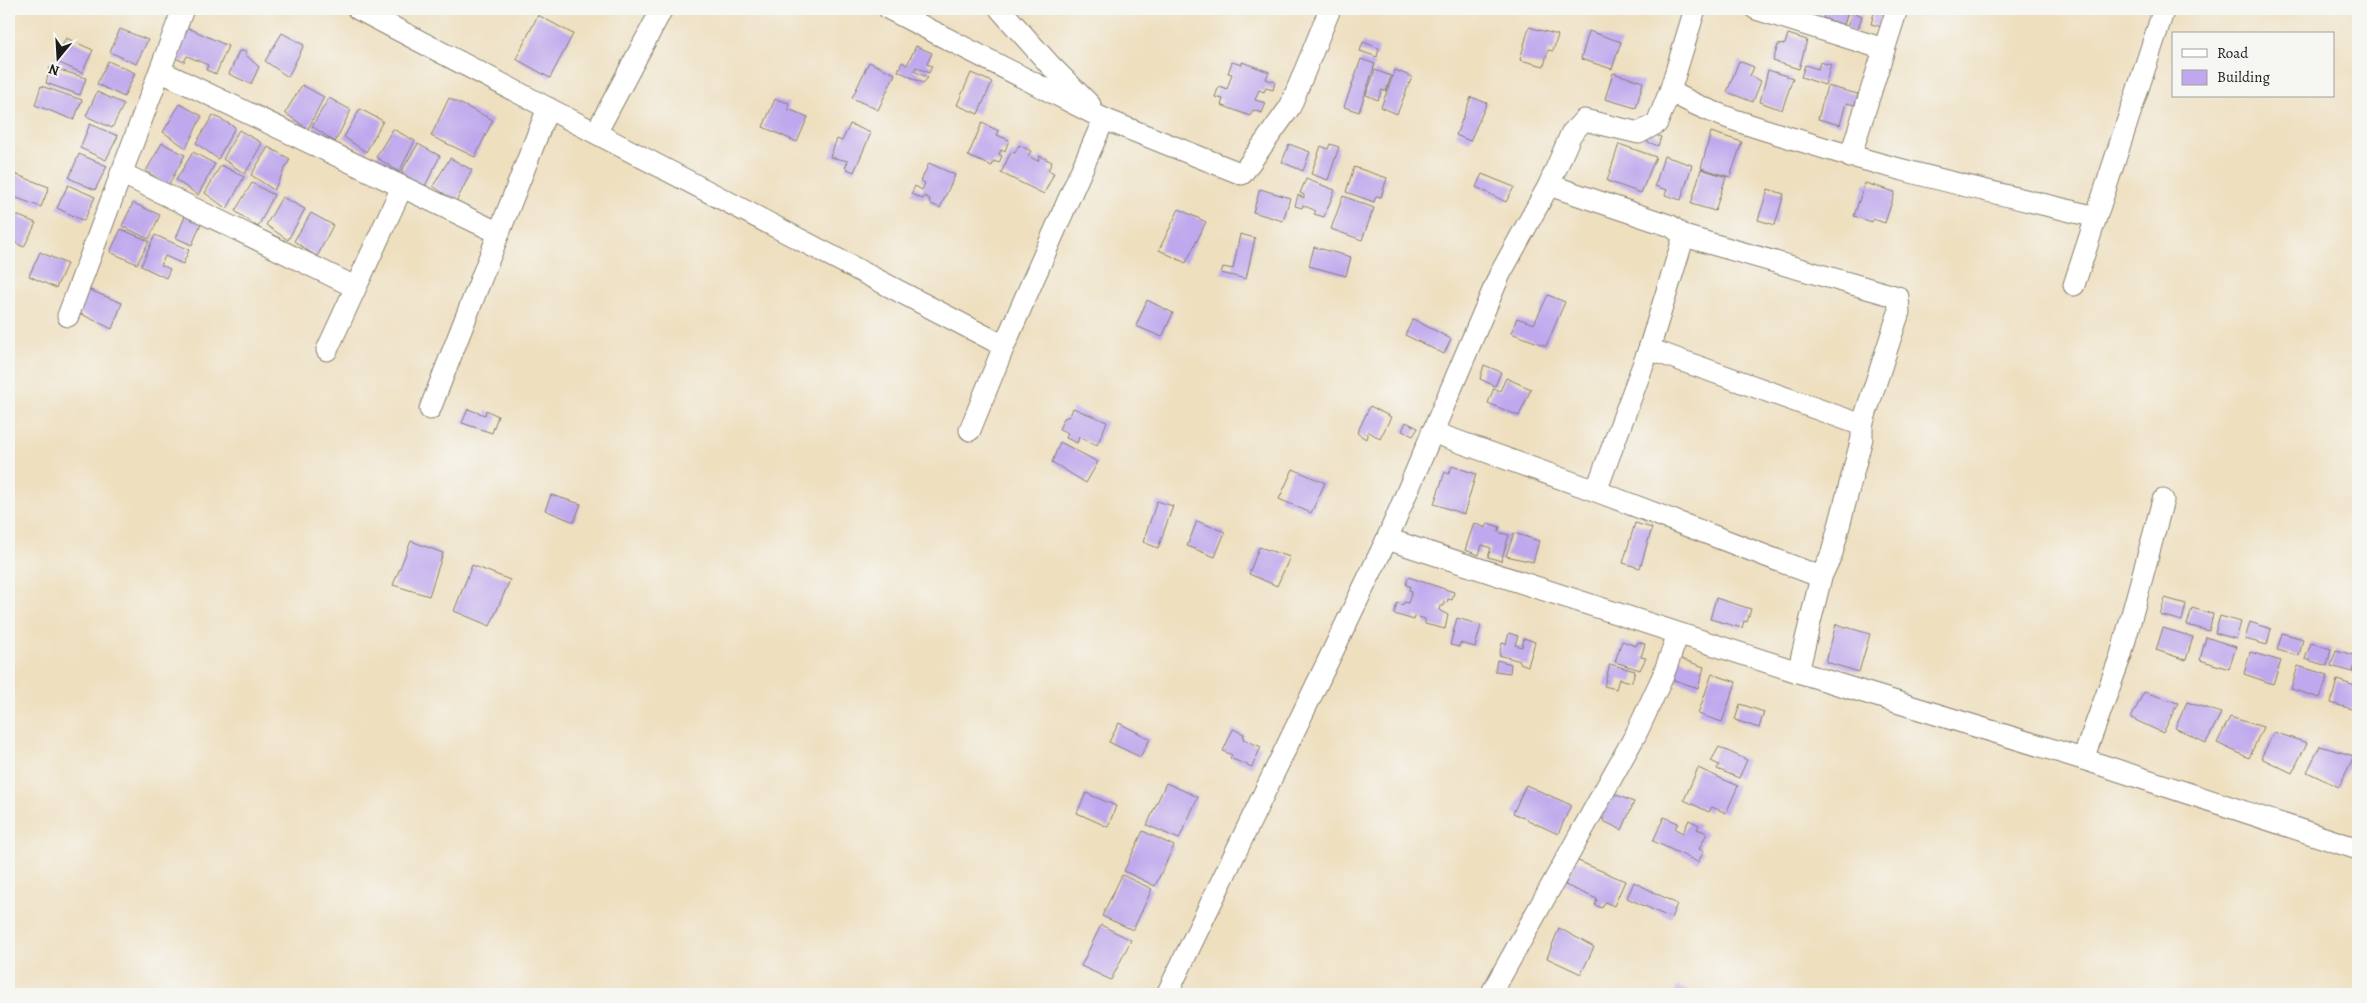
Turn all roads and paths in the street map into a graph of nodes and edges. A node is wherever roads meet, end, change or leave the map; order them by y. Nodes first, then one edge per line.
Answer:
1 (183, 9) edge
2 (358, 9) edge
3 (662, 9) edge
4 (890, 9) edge
5 (1000, 9) edge
6 (1330, 9) edge
7 (1695, 9) edge
8 (1756, 9) edge
9 (1897, 9) edge
10 (2164, 9) edge
11 (392, 16) edge
12 (1884, 49) junction
13 (160, 71) junction
14 (1670, 91) junction
15 (548, 108) junction
16 (1104, 119) junction
17 (596, 133) junction
18 (1850, 156) junction
19 (122, 173) junction
20 (1549, 185) junction
21 (402, 187) junction
22 (2096, 217) junction
23 (499, 233) junction
24 (1684, 236) junction
25 (2074, 285) dead end
26 (355, 287) junction
27 (68, 316) dead end
28 (1004, 346) junction
29 (1649, 349) junction
30 (327, 350) dead end
31 (430, 409) dead end
32 (1862, 425) junction
33 (970, 430) dead end
34 (1432, 432) junction
35 (1596, 491) junction
36 (2163, 500) dead end
37 (1387, 539) junction
38 (1820, 577) junction
39 (1678, 634) junction
40 (1798, 672) junction
41 (2083, 759) junction
42 (2358, 850) edge
43 (1167, 994) edge
44 (1491, 994) edge

1 - 13 street
2 - 11 street
3 - 17 street
4 - 16 street
5 - 16 street
6 - 16 street
7 - 14 street
8 - 12 street
9 - 12 street
10 - 22 street
11 - 15 street
12 - 18 street
13 - 19 street
13 - 21 street
14 - 18 street
14 - 20 street
15 - 17 street
15 - 23 street
16 - 28 street
17 - 28 street
18 - 22 street
19 - 26 street
19 - 27 street
20 - 24 street
20 - 34 street
21 - 23 street
21 - 26 street
22 - 25 street
23 - 31 street
24 - 29 street
24 - 32 street
26 - 30 street
28 - 33 street
29 - 32 street
29 - 35 street
32 - 38 street
34 - 35 street
34 - 37 street
35 - 38 street
36 - 41 street
37 - 39 street
37 - 43 street
38 - 40 street
39 - 40 street
39 - 44 street
40 - 41 street
41 - 42 street

